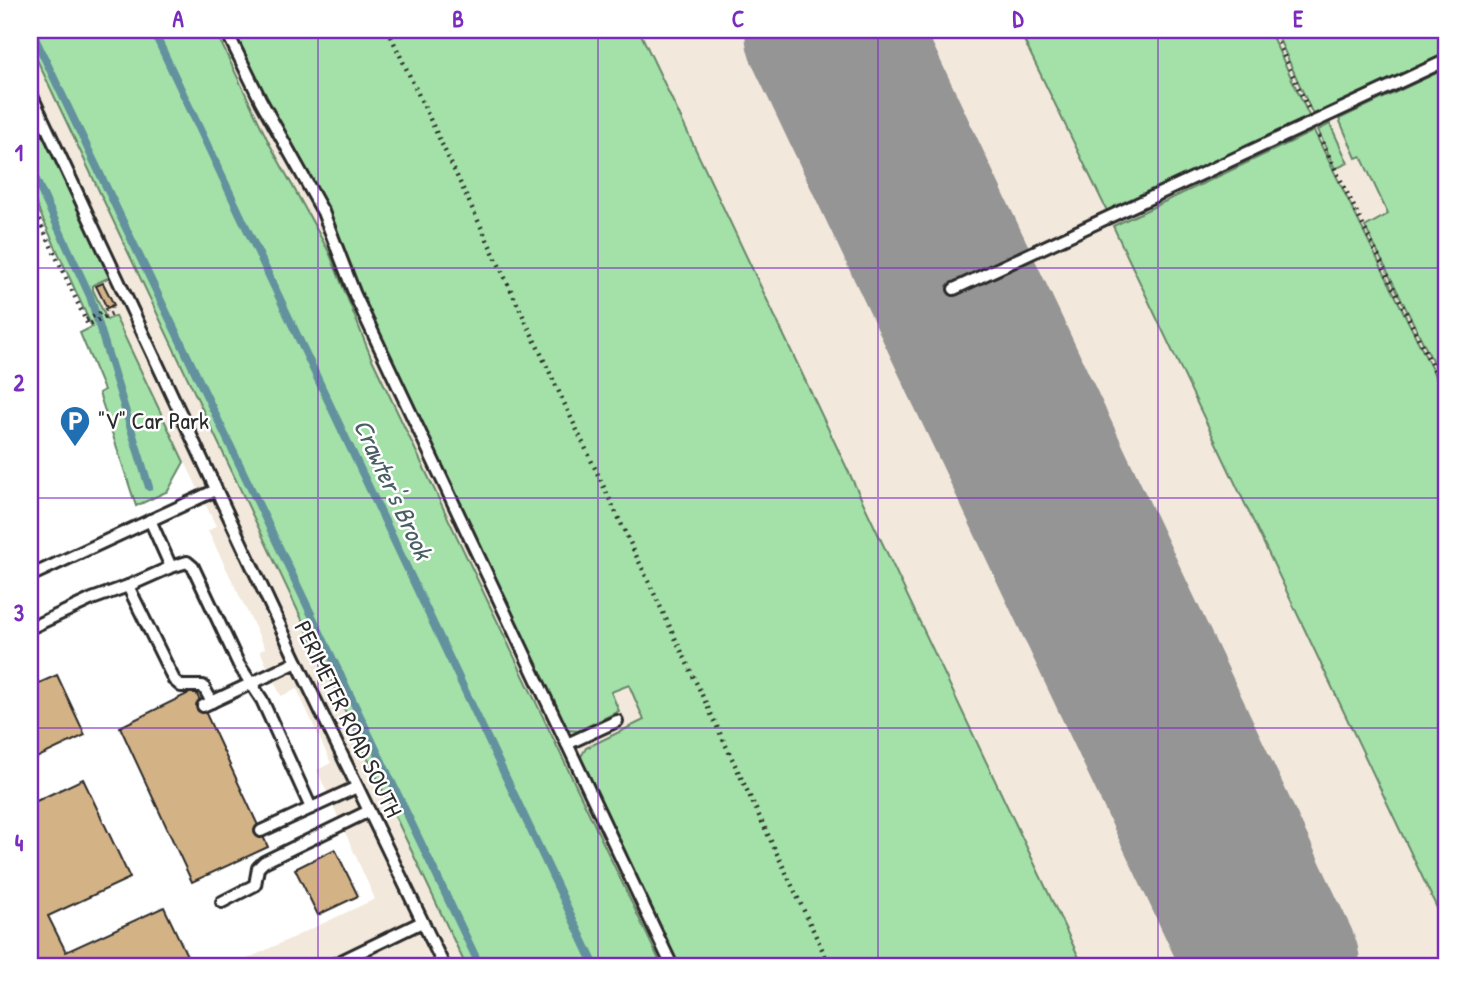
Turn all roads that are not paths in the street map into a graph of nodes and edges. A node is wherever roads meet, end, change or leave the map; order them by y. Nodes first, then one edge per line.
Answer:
1 (226, 30) edge
2 (1447, 60) edge
3 (30, 92) edge
4 (954, 289) dead end
5 (216, 490) junction
6 (150, 520) junction
7 (171, 567) junction
8 (30, 576) edge
9 (128, 586) junction
10 (30, 628) edge
11 (297, 662) junction
12 (252, 684) junction
13 (617, 721) dead end
14 (567, 744) junction
15 (357, 787) junction
16 (311, 808) junction
17 (369, 811) junction
18 (261, 831) dead end
19 (222, 902) dead end
20 (422, 922) junction
21 (331, 966) edge
22 (444, 966) edge
23 (672, 966) edge

1 - 14 lane
2 - 4 lane
3 - 5 lane, PERIMETER ROAD SOUTH
5 - 6 lane
5 - 11 lane, PERIMETER ROAD SOUTH
6 - 7 lane
6 - 8 lane
7 - 9 lane
7 - 12 lane
9 - 10 lane
9 - 12 lane
11 - 12 lane
11 - 15 lane, PERIMETER ROAD SOUTH
12 - 16 lane
13 - 14 lane
14 - 23 lane
15 - 16 lane
15 - 17 lane, PERIMETER ROAD SOUTH
16 - 18 lane
17 - 19 lane
17 - 20 lane, PERIMETER ROAD SOUTH
20 - 21 lane
20 - 22 lane, PERIMETER ROAD SOUTH

